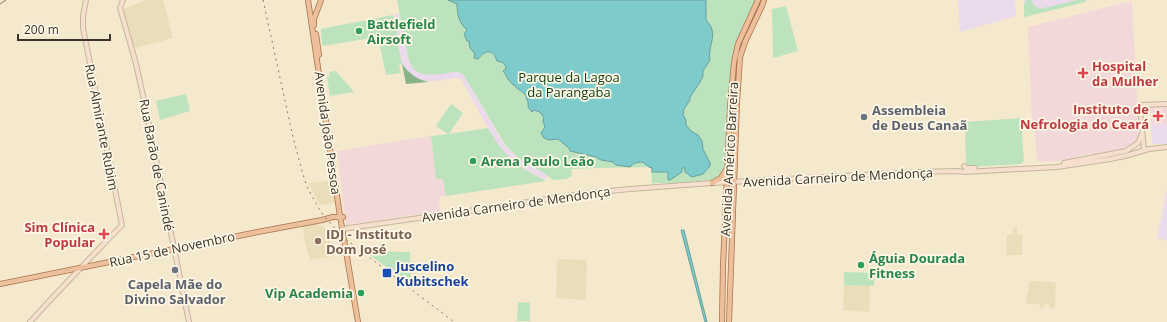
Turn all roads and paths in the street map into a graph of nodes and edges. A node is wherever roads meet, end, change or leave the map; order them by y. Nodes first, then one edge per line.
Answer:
1 (86, 0) edge
2 (123, 0) edge
3 (310, 0) edge
4 (321, 0) edge
5 (758, 0) edge
6 (764, 0) edge
7 (317, 11) junction
8 (1167, 104) edge
9 (1142, 134) junction
10 (1167, 147) edge
11 (1144, 150) junction
12 (964, 166) dead end
13 (728, 167) junction
14 (735, 182) junction
15 (712, 183) junction
16 (727, 183) junction
17 (341, 216) junction
18 (343, 228) junction
19 (174, 248) junction
20 (80, 268) junction
21 (0, 284) edge
22 (30, 322) edge
23 (188, 322) edge
24 (358, 322) edge
25 (722, 322) edge
26 (729, 322) edge

1 - 20 main road, Rua Almirante Rubim
2 - 19 main road, Rua Barão de Canindé
3 - 7 main road
3 - 17 main road, Avenida João Pessoa
4 - 7 main road
5 - 13 main road, Avenida Américo Barreira
6 - 14 main road, Avenida Américo Barreira
7 - 17 main road, Avenida João Pessoa
8 - 9 main road
9 - 11 main road
9 - 12 main road
10 - 11 main road, Avenida Carneiro de Mendonça
11 - 14 main road, Avenida Carneiro de Mendonça
13 - 15 main road
13 - 16 main road, Avenida Américo Barreira
14 - 16 main road, Avenida Carneiro de Mendonça
14 - 26 main road, Avenida Américo Barreira
15 - 16 main road, Avenida Carneiro de Mendonça
15 - 18 main road, Avenida Carneiro de Mendonça
16 - 25 main road, Avenida Américo Barreira
17 - 18 main road, Avenida João Pessoa
17 - 19 main road, Rua 15 de Novembro
18 - 24 main road, Avenida João Pessoa
19 - 20 main road, Rua 15 de Novembro
19 - 23 main road, Rua Barão de Canindé
20 - 21 main road, Rua 15 de Novembro
20 - 22 main road

